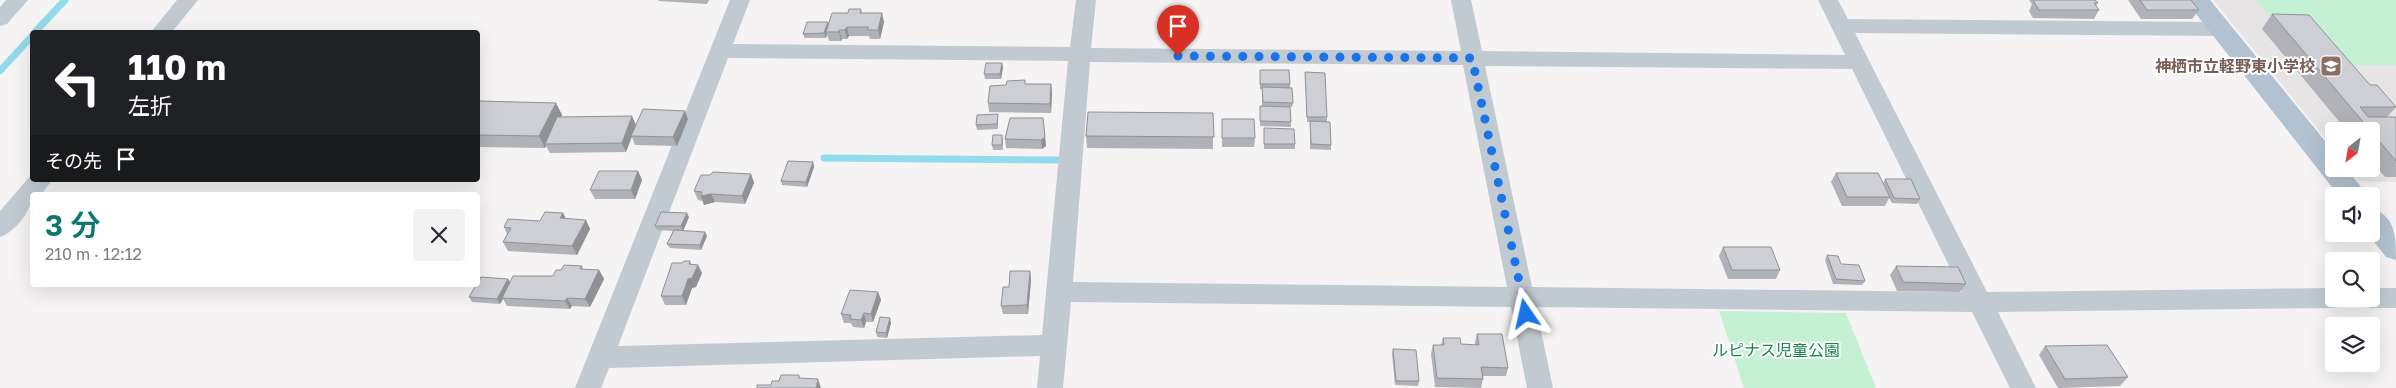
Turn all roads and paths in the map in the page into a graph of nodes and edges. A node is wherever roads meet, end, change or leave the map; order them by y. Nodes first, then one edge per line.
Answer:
1 (18, 0) edge
2 (188, 0) edge
3 (740, 0) edge
4 (1086, 0) edge
5 (1460, 0) edge
6 (1828, 0) edge
7 (2198, 0) edge
8 (0, 19) edge
9 (1841, 26) junction
10 (2220, 29) junction
11 (163, 30) edge
12 (720, 51) junction
13 (1079, 54) junction
14 (1472, 58) junction
15 (1859, 62) junction
16 (38, 182) edge
17 (2347, 187) edge
18 (30, 192) edge
19 (30, 192) edge
20 (0, 228) edge
21 (2380, 229) edge
22 (2396, 248) edge
23 (1060, 292) junction
24 (1523, 296) junction
25 (2325, 298) edge
26 (2380, 298) edge
27 (2396, 298) edge
28 (1980, 302) junction
29 (1054, 345) junction
30 (600, 357) junction
31 (588, 388) edge
32 (1050, 388) edge
33 (1540, 388) edge
34 (2023, 388) edge

1 - 8 street
2 - 11 street
3 - 12 street
4 - 13 street
5 - 14 street
6 - 9 street
7 - 10 main road
9 - 10 street
9 - 15 street
10 - 17 main road
12 - 13 street
12 - 30 street
13 - 14 street
13 - 23 street
14 - 15 street
14 - 24 street
15 - 28 street
16 - 18 street
19 - 20 street
21 - 22 main road
23 - 24 street
23 - 29 street
24 - 28 street
24 - 33 street
25 - 28 street
26 - 27 street
28 - 34 street
29 - 30 street
29 - 32 street
30 - 31 street

